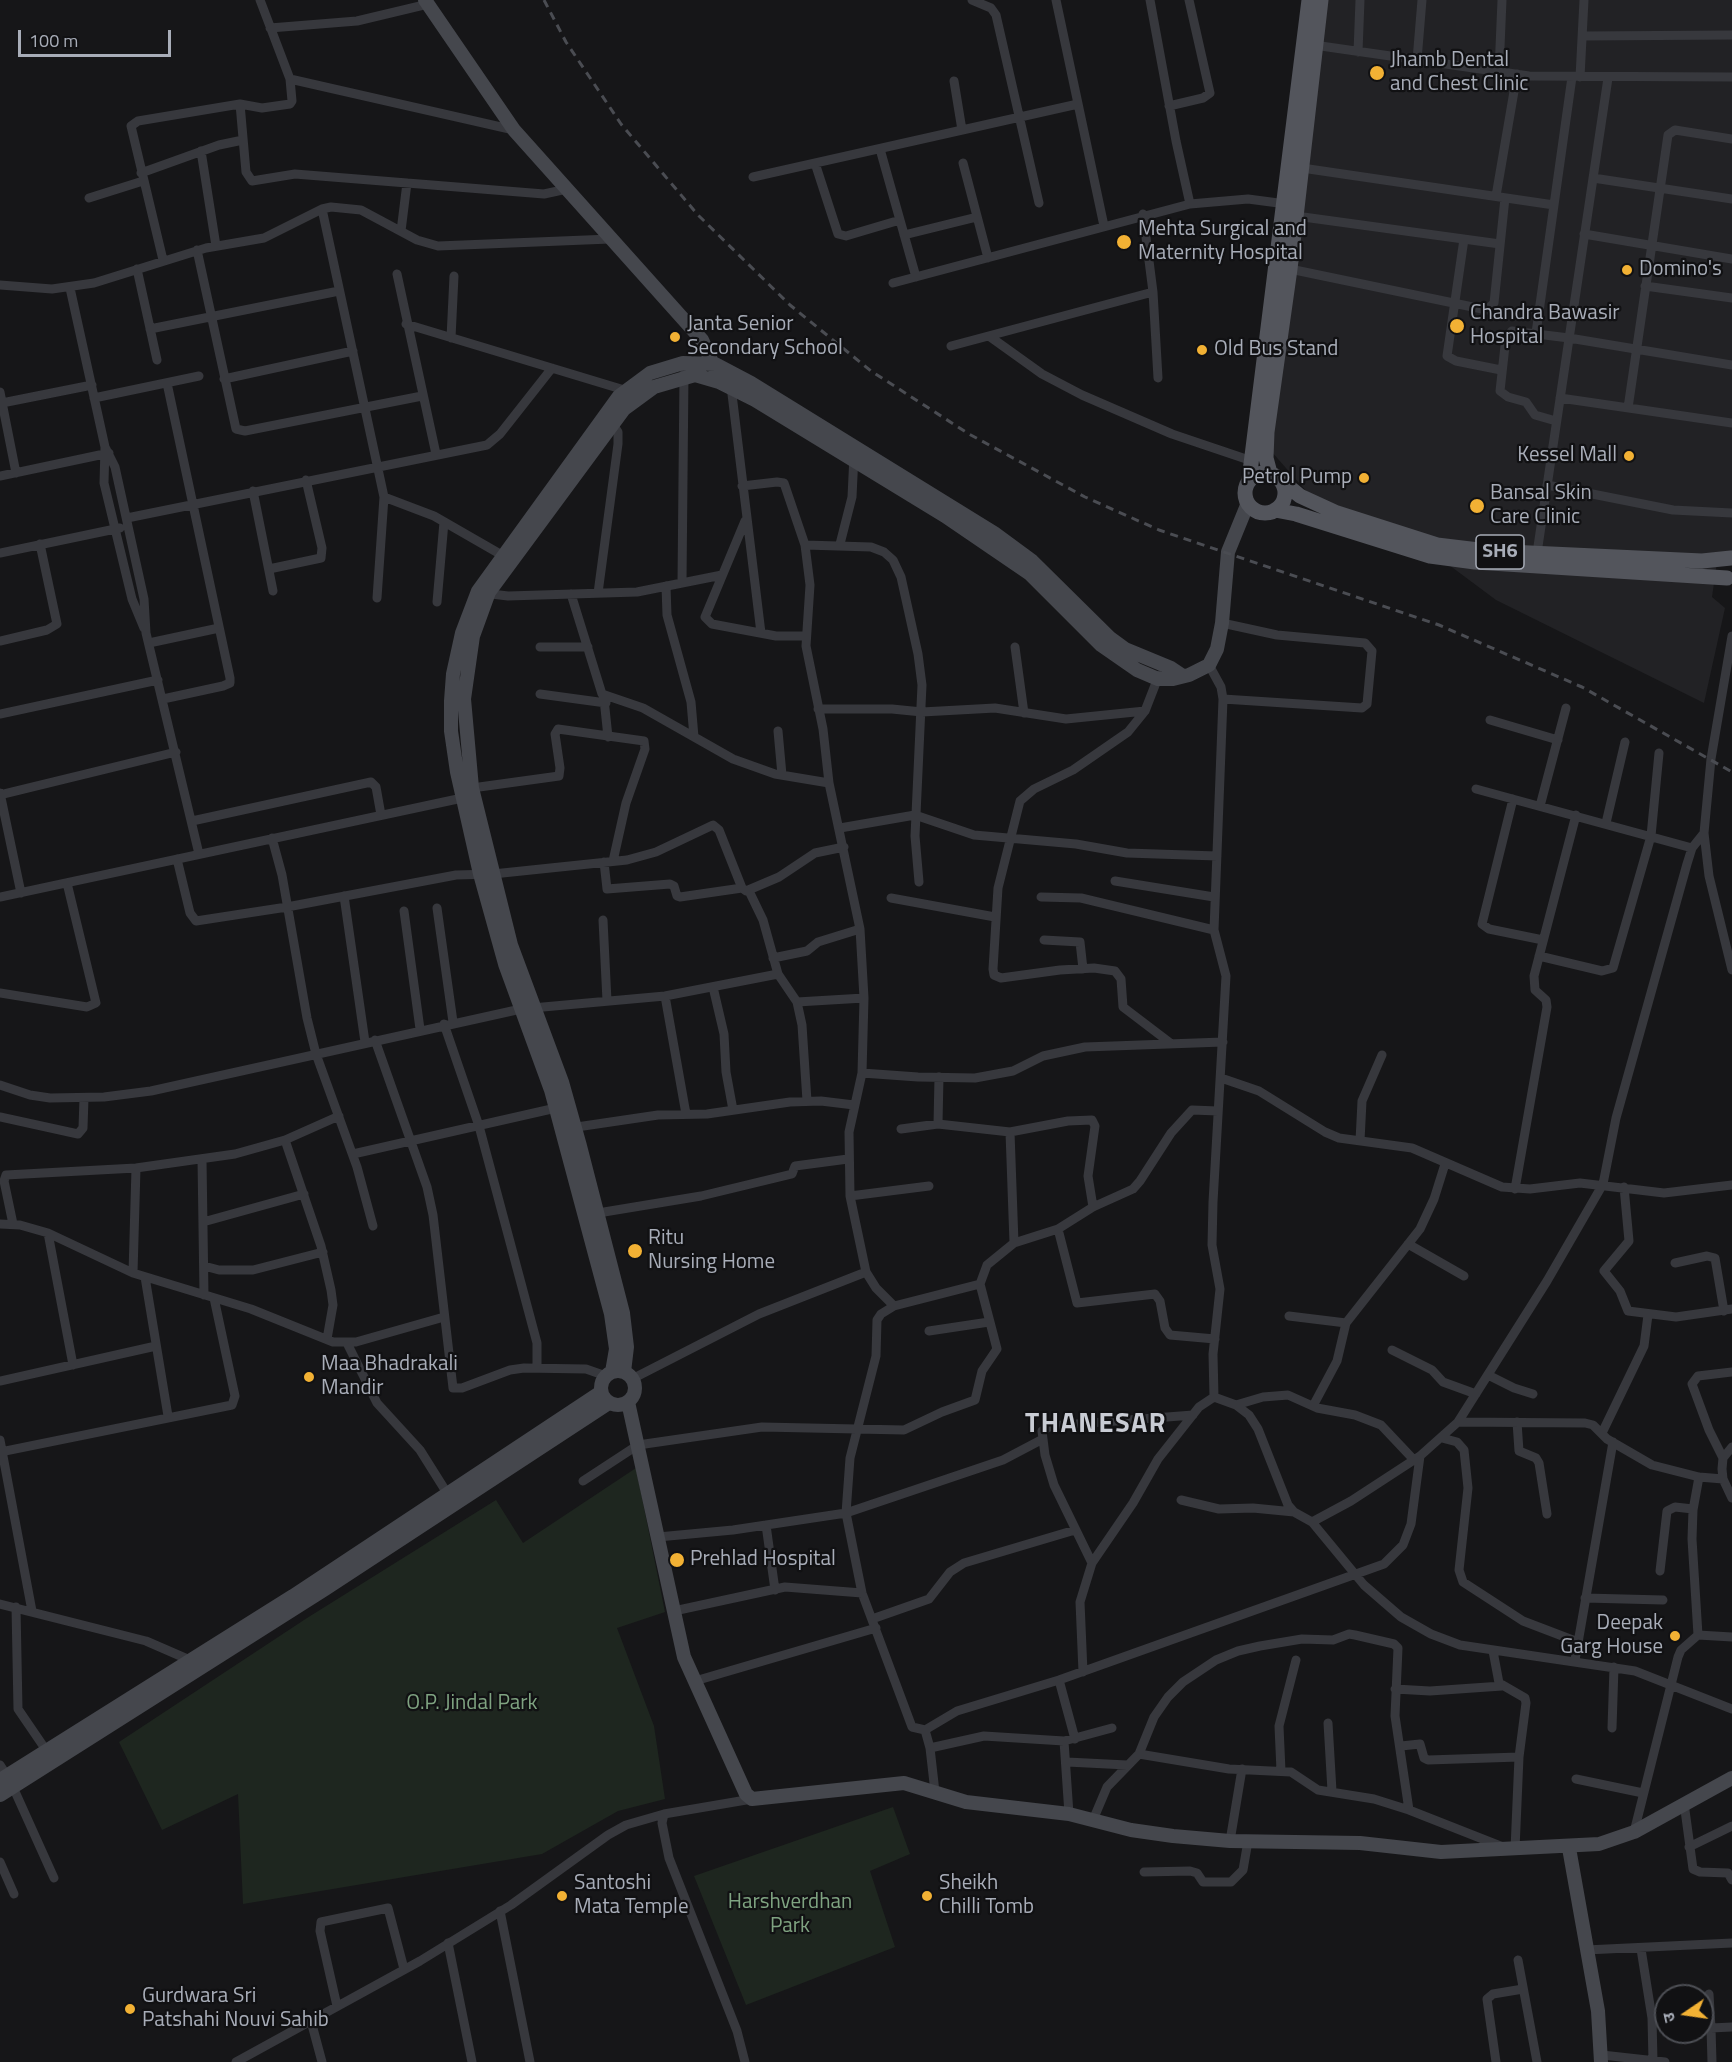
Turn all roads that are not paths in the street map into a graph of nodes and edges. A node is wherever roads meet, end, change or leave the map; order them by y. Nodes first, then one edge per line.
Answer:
1 (260, 0) edge
2 (972, 0) edge
3 (1056, 0) edge
4 (1150, 0) edge
5 (1189, 0) edge
6 (1309, 0) edge
7 (1321, 0) edge
8 (1360, 0) edge
9 (1422, 0) edge
10 (1502, 0) edge
11 (1584, 0) edge
12 (427, 2) edge
13 (270, 28) junction
14 (1732, 35) edge
15 (1583, 36) junction
16 (1311, 45) junction
17 (1358, 52) junction
18 (1417, 60) junction
19 (1499, 71) junction
20 (1517, 74) junction
21 (1576, 77) junction
22 (1732, 77) edge
23 (1608, 78) junction
24 (290, 79) junction
25 (954, 81) dead end
26 (240, 104) junction
27 (1078, 104) junction
28 (1169, 105) junction
29 (1020, 117) junction
30 (514, 130) junction
31 (962, 130) junction
32 (1732, 139) edge
33 (243, 140) junction
34 (880, 149) junction
35 (201, 151) junction
36 (815, 163) junction
37 (963, 163) dead end
38 (1302, 168) junction
39 (142, 177) junction
40 (753, 177) dead end
41 (1593, 178) junction
42 (407, 183) junction
43 (567, 189) junction
44 (1659, 189) junction
45 (1501, 197) junction
46 (89, 198) dead end
47 (1732, 199) edge
48 (1040, 203) dead end
49 (1190, 204) junction
50 (1554, 205) junction
51 (322, 209) junction
52 (1293, 209) junction
53 (1143, 214) junction
54 (977, 217) junction
55 (900, 220) junction
56 (1104, 226) junction
57 (400, 231) junction
58 (1584, 234) junction
59 (904, 236) junction
60 (610, 239) junction
61 (1464, 239) junction
62 (1500, 244) junction
63 (1651, 245) junction
64 (216, 246) junction
65 (197, 250) junction
66 (988, 258) junction
67 (1732, 259) edge
68 (163, 260) junction
69 (137, 269) junction
70 (1290, 269) junction
71 (397, 274) dead end
72 (454, 276) dead end
73 (916, 277) junction
74 (893, 283) dead end
75 (0, 285) edge
76 (1645, 286) junction
77 (70, 288) junction
78 (339, 291) junction
79 (1152, 292) junction
80 (1732, 298) edge
81 (1455, 304) junction
82 (211, 317) junction
83 (406, 324) junction
84 (150, 329) junction
85 (1536, 333) junction
86 (989, 336) junction
87 (451, 338) junction
88 (1569, 338) junction
89 (951, 346) dead end
90 (1636, 350) junction
91 (352, 351) junction
92 (157, 360) dead end
93 (684, 363) junction
94 (715, 364) junction
95 (1732, 365) edge
96 (552, 368) junction
97 (1501, 370) junction
98 (729, 372) junction
99 (199, 376) dead end
100 (684, 377) junction
101 (1158, 378) dead end
102 (224, 380) junction
103 (167, 383) junction
104 (92, 385) junction
105 (725, 385) junction
106 (627, 390) junction
107 (0, 392) edge
108 (422, 396) junction
109 (641, 396) junction
110 (94, 398) junction
111 (1560, 398) junction
112 (2, 403) junction
113 (365, 408) junction
114 (1628, 408) junction
115 (2, 417) edge
116 (610, 419) junction
117 (1556, 421) junction
118 (1732, 423) edge
119 (106, 452) junction
120 (436, 454) junction
121 (855, 454) junction
122 (1252, 461) junction
123 (377, 466) junction
124 (16, 473) junction
125 (0, 476) edge
126 (1277, 478) junction
127 (306, 480) junction
128 (1249, 480) junction
129 (1547, 485) junction
130 (742, 486) junction
131 (253, 491) junction
132 (384, 497) junction
133 (192, 503) junction
134 (1248, 503) junction
135 (1275, 510) junction
136 (1732, 513) edge
137 (746, 518) junction
138 (128, 522) junction
139 (444, 522) junction
140 (115, 529) junction
141 (40, 544) junction
142 (840, 544) junction
143 (805, 545) junction
144 (0, 553) edge
145 (1537, 553) junction
146 (507, 558) junction
147 (1731, 558) edge
148 (269, 569) junction
149 (722, 575) junction
150 (1730, 581) edge
151 (682, 583) junction
152 (666, 586) junction
153 (273, 591) dead end
154 (483, 593) junction
155 (598, 593) junction
156 (571, 594) junction
157 (377, 598) dead end
158 (437, 602) dead end
159 (1222, 623) junction
160 (219, 628) junction
161 (146, 633) junction
162 (761, 633) junction
163 (805, 636) junction
164 (1732, 636) edge
165 (0, 641) edge
166 (149, 643) junction
167 (540, 647) dead end
168 (588, 647) junction
169 (1015, 647) dead end
170 (1161, 664) junction
171 (1209, 665) junction
172 (1183, 676) junction
173 (1158, 679) junction
174 (158, 680) junction
175 (540, 694) dead end
176 (604, 698) junction
177 (162, 699) junction
178 (1223, 699) junction
179 (1566, 708) dead end
180 (818, 709) junction
181 (1145, 711) junction
182 (922, 712) junction
183 (1024, 713) junction
184 (0, 714) edge
185 (1490, 720) dead end
186 (778, 731) dead end
187 (608, 737) junction
188 (694, 737) junction
189 (1558, 740) junction
190 (1625, 742) dead end
191 (176, 752) junction
192 (1659, 753) dead end
193 (782, 775) junction
194 (829, 783) junction
195 (1476, 789) dead end
196 (0, 794) edge
197 (469, 794) junction
198 (1513, 799) junction
199 (1540, 806) junction
200 (1576, 814) junction
201 (381, 815) junction
202 (915, 815) junction
203 (192, 821) junction
204 (1606, 823) junction
205 (840, 828) junction
206 (1704, 833) junction
207 (1651, 836) junction
208 (1009, 837) junction
209 (272, 838) junction
210 (844, 847) junction
211 (1692, 848) junction
212 (199, 854) junction
213 (1217, 856) junction
214 (177, 859) junction
215 (608, 862) junction
216 (487, 874) junction
217 (919, 882) dead end
218 (1115, 882) dead end
219 (67, 883) junction
220 (746, 890) junction
221 (21, 893) junction
222 (344, 896) junction
223 (0, 897) edge
224 (1041, 897) dead end
225 (1214, 897) junction
226 (891, 898) dead end
227 (287, 907) junction
228 (437, 908) dead end
229 (405, 911) dead end
230 (994, 917) junction
231 (603, 920) dead end
232 (860, 929) junction
233 (1214, 930) junction
234 (1044, 940) dead end
235 (1543, 940) junction
236 (1539, 956) junction
237 (773, 958) junction
238 (1083, 969) junction
239 (1732, 970) edge
240 (778, 974) junction
241 (713, 987) junction
242 (0, 993) edge
243 (665, 996) junction
244 (864, 998) junction
245 (607, 1001) junction
246 (796, 1002) junction
247 (528, 1008) junction
248 (449, 1023) junction
249 (420, 1029) junction
250 (370, 1041) junction
251 (1169, 1042) junction
252 (1223, 1042) junction
253 (316, 1054) junction
254 (1382, 1055) dead end
255 (862, 1073) junction
256 (939, 1077) junction
257 (1221, 1078) junction
258 (0, 1085) edge
259 (84, 1098) junction
260 (807, 1101) junction
261 (854, 1105) junction
262 (556, 1108) junction
263 (733, 1110) junction
264 (1218, 1111) junction
265 (686, 1114) junction
266 (339, 1116) junction
267 (0, 1117) edge
268 (938, 1124) junction
269 (479, 1126) junction
270 (568, 1128) junction
271 (901, 1129) dead end
272 (1010, 1132) junction
273 (285, 1140) junction
274 (411, 1141) junction
275 (1360, 1141) junction
276 (353, 1154) junction
277 (202, 1159) junction
278 (848, 1159) junction
279 (1445, 1164) junction
280 (136, 1168) junction
281 (1603, 1184) junction
282 (1732, 1185) edge
283 (929, 1186) dead end
284 (1624, 1187) junction
285 (1515, 1189) junction
286 (304, 1194) junction
287 (850, 1196) junction
288 (1093, 1207) junction
289 (592, 1214) junction
290 (203, 1222) junction
291 (0, 1224) edge
292 (13, 1224) junction
293 (373, 1226) dead end
294 (1058, 1229) junction
295 (48, 1233) junction
296 (1014, 1243) junction
297 (1408, 1244) junction
298 (323, 1252) junction
299 (1675, 1263) dead end
300 (204, 1266) junction
301 (866, 1272) junction
302 (134, 1273) junction
303 (1464, 1276) dead end
304 (145, 1277) junction
305 (980, 1284) junction
306 (204, 1295) junction
307 (214, 1298) junction
308 (894, 1306) junction
309 (1728, 1310) edge
310 (1648, 1315) junction
311 (1289, 1316) dead end
312 (444, 1317) junction
313 (989, 1322) junction
314 (1346, 1323) junction
315 (929, 1331) dead end
316 (327, 1339) junction
317 (1215, 1339) junction
318 (347, 1343) junction
319 (156, 1346) junction
320 (1392, 1350) dead end
321 (73, 1365) junction
322 (537, 1368) junction
323 (1732, 1372) edge
324 (619, 1375) junction
325 (1488, 1375) junction
326 (0, 1381) edge
327 (1476, 1394) junction
328 (1533, 1394) dead end
329 (605, 1397) junction
330 (1214, 1397) junction
331 (628, 1402) junction
332 (1236, 1405) junction
333 (1313, 1406) junction
334 (1193, 1415) junction
335 (168, 1416) junction
336 (1458, 1422) junction
337 (1516, 1422) junction
338 (857, 1428) junction
339 (1602, 1433) junction
340 (1442, 1438) junction
341 (0, 1440) edge
342 (1041, 1440) junction
343 (1613, 1442) junction
344 (638, 1445) junction
345 (1732, 1447) edge
346 (1, 1452) edge
347 (1417, 1458) junction
348 (1724, 1458) junction
349 (1699, 1478) junction
350 (583, 1481) dead end
351 (1727, 1484) edge
352 (447, 1493) junction
353 (1732, 1498) edge
354 (1181, 1500) dead end
355 (1693, 1509) junction
356 (1294, 1512) junction
357 (846, 1513) junction
358 (1547, 1514) dead end
359 (1312, 1522) junction
360 (766, 1525) junction
361 (1075, 1530) junction
362 (658, 1537) junction
363 (1092, 1563) junction
364 (1660, 1571) dead end
365 (1356, 1576) junction
366 (775, 1590) junction
367 (862, 1593) junction
368 (1585, 1598) junction
369 (1663, 1599) dead end
370 (0, 1604) edge
371 (16, 1607) junction
372 (32, 1611) junction
373 (674, 1611) junction
374 (874, 1624) junction
375 (1698, 1635) junction
376 (1732, 1637) edge
377 (1578, 1642) junction
378 (1493, 1652) junction
379 (189, 1659) junction
380 (1296, 1660) dead end
381 (1575, 1660) junction
382 (202, 1666) junction
383 (1614, 1667) junction
384 (1083, 1672) junction
385 (1059, 1680) junction
386 (695, 1681) junction
387 (1670, 1684) junction
388 (1502, 1686) junction
389 (1395, 1689) junction
390 (1732, 1710) edge
391 (1328, 1723) dead end
392 (1112, 1728) dead end
393 (1612, 1728) dead end
394 (925, 1731) junction
395 (1075, 1739) junction
396 (1064, 1741) junction
397 (1401, 1746) junction
398 (930, 1748) junction
399 (46, 1750) junction
400 (1139, 1754) junction
401 (1519, 1756) junction
402 (1067, 1762) junction
403 (1127, 1765) junction
404 (1242, 1770) junction
405 (1281, 1771) junction
406 (5, 1777) edge
407 (1732, 1778) edge
408 (1576, 1779) dead end
409 (1332, 1791) junction
410 (935, 1792) junction
411 (1643, 1793) junction
412 (0, 1795) edge
413 (752, 1799) junction
414 (1684, 1803) junction
415 (1409, 1810) junction
416 (664, 1814) junction
417 (1069, 1814) junction
418 (1093, 1820) junction
419 (1732, 1826) edge
420 (1634, 1832) junction
421 (1230, 1841) junction
422 (1248, 1841) junction
423 (1689, 1847) junction
424 (1569, 1848) junction
425 (1512, 1849) junction
426 (0, 1862) edge
427 (1144, 1872) dead end
428 (1731, 1875) edge
429 (54, 1878) dead end
430 (14, 1894) dead end
431 (500, 1911) junction
432 (448, 1943) junction
433 (1732, 1943) edge
434 (1641, 1949) junction
435 (1586, 1950) junction
436 (1518, 1960) dead end
437 (404, 1969) junction
438 (1523, 1989) junction
439 (337, 2006) junction
440 (311, 2021) junction
441 (1732, 2027) edge
442 (1714, 2028) edge
443 (1711, 2044) edge
444 (1602, 2058) edge
445 (242, 2060) edge
446 (1653, 2061) edge
447 (322, 2062) edge
448 (472, 2062) edge
449 (530, 2062) edge
450 (745, 2062) edge
451 (1496, 2062) edge
452 (1537, 2062) edge
453 (1665, 2062) edge
454 (1712, 2062) edge

1 - 13 street
2 - 29 street
3 - 27 street
4 - 28 street
5 - 28 street
6 - 16 main road
7 - 16 main road
8 - 17 street
9 - 18 street
10 - 19 street
11 - 15 street
12 - 13 street
12 - 30 street
13 - 24 street
14 - 15 street
15 - 21 street
16 - 17 street
16 - 38 main road
16 - 52 main road
17 - 18 street
18 - 19 street
19 - 20 street
20 - 21 street
20 - 45 street
21 - 23 street
21 - 50 street
22 - 23 street
23 - 41 street
24 - 26 street
24 - 30 street
25 - 31 street
26 - 33 street
26 - 39 street
27 - 29 street
27 - 56 street
28 - 49 street
29 - 31 street
29 - 48 street
30 - 43 street
31 - 34 street
32 - 44 street
33 - 35 street
33 - 42 street
34 - 36 street
34 - 55 street
35 - 39 street
35 - 64 street
36 - 40 street
36 - 55 street
37 - 54 street
38 - 45 street
38 - 52 main road
39 - 46 street
39 - 68 street
41 - 44 street
41 - 58 street
42 - 43 street
42 - 57 street
43 - 60 street
44 - 47 street
44 - 63 street
45 - 50 street
45 - 62 street
49 - 52 street
49 - 53 street
50 - 85 street
51 - 57 street
51 - 64 street
51 - 78 street
52 - 61 street
52 - 70 main road
52 - 122 main road
53 - 56 street
53 - 79 street
54 - 59 street
54 - 66 street
55 - 59 street
56 - 66 street
57 - 60 street
58 - 63 street
58 - 88 street
59 - 73 street
60 - 94 street
61 - 62 street
61 - 81 street
62 - 81 street
63 - 67 street
63 - 76 street
64 - 65 street
65 - 68 street
65 - 82 street
66 - 73 street
68 - 69 street
69 - 77 street
69 - 84 street
70 - 81 street
70 - 126 main road
71 - 83 street
72 - 87 street
73 - 74 street
75 - 77 street
76 - 80 street
76 - 90 street
77 - 104 street
78 - 82 street
78 - 91 street
79 - 86 street
79 - 101 street
81 - 97 street
82 - 84 street
82 - 102 street
83 - 87 street
83 - 108 street
84 - 92 street
85 - 88 street
85 - 97 street
86 - 89 street
86 - 122 street
87 - 96 street
88 - 90 street
88 - 111 street
90 - 95 street
90 - 114 street
91 - 102 street
91 - 113 street
93 - 94 street
93 - 100 street
93 - 106 street
94 - 98 street
94 - 105 street
96 - 106 street
96 - 120 street
97 - 117 street
98 - 105 street
98 - 121 street
99 - 103 street
100 - 105 street
100 - 109 street
100 - 151 street
102 - 113 street
103 - 110 street
103 - 133 street
104 - 110 street
104 - 112 street
105 - 121 street
105 - 130 street
106 - 109 street
106 - 116 street
107 - 112 street
108 - 113 street
108 - 120 street
109 - 116 street
110 - 119 street
111 - 114 street
111 - 117 street
112 - 115 street
113 - 123 street
114 - 118 street
115 - 124 street
116 - 146 street
116 - 155 street
117 - 129 street
119 - 124 street
119 - 138 street
119 - 140 street
120 - 123 street
121 - 142 street
121 - 170 street
121 - 173 street
122 - 128 main road
123 - 127 street
123 - 132 street
124 - 125 street
126 - 128 main road
126 - 135 main road
126 - 145 main road, SH6
127 - 131 street
127 - 148 street
128 - 134 main road
129 - 136 street
129 - 145 street
130 - 137 street
130 - 143 street
131 - 133 street
131 - 148 street
132 - 139 street
132 - 157 street
133 - 138 street
133 - 160 street
134 - 135 main road, SH6
134 - 159 street
135 - 150 main road, SH6
137 - 149 street
137 - 162 street
138 - 140 street
138 - 161 street
139 - 146 street
139 - 158 street
140 - 141 street
140 - 161 street
141 - 144 street
141 - 165 street
142 - 143 street
142 - 182 street
143 - 163 street
145 - 147 main road, SH6
146 - 154 street
147 - 150 main road, SH6
148 - 153 street
149 - 151 street
149 - 162 street
151 - 152 street
152 - 155 street
152 - 188 street
154 - 156 street
154 - 197 street
155 - 156 street
156 - 168 street
159 - 171 street
159 - 178 street
160 - 166 street
160 - 177 street
161 - 166 street
162 - 163 street
163 - 180 street
164 - 206 street
166 - 174 street
167 - 168 street
168 - 176 street
169 - 183 street
170 - 172 street
170 - 173 street
171 - 172 street
171 - 178 street
172 - 173 street
173 - 181 street
174 - 177 street
174 - 184 street
175 - 176 street
176 - 187 street
176 - 188 street
177 - 191 street
178 - 213 street
179 - 189 street
180 - 182 street
180 - 194 street
181 - 183 street
181 - 208 street
182 - 183 street
182 - 202 street
185 - 189 street
186 - 193 street
187 - 197 street
187 - 215 street
188 - 193 street
189 - 199 street
190 - 204 street
191 - 196 street
191 - 203 street
192 - 207 street
193 - 194 street
194 - 205 street
195 - 198 street
196 - 221 street
197 - 201 street
197 - 216 street
198 - 199 street
198 - 235 street
199 - 200 street
200 - 204 street
200 - 235 street
201 - 203 street
201 - 209 street
202 - 205 street
202 - 208 street
202 - 217 street
203 - 212 street
204 - 207 street
205 - 210 street
206 - 211 street
206 - 239 street
207 - 211 street
207 - 236 street
208 - 213 street
208 - 230 street
209 - 212 street
209 - 227 street
210 - 220 street
210 - 232 street
211 - 281 street
212 - 214 street
213 - 225 street
214 - 219 street
214 - 227 street
215 - 216 street
215 - 220 street
215 - 220 street
216 - 222 street
216 - 247 street
218 - 225 street
219 - 221 street
219 - 242 street
220 - 237 street
221 - 223 street
222 - 227 street
222 - 250 street
224 - 233 street
225 - 233 street
226 - 230 street
227 - 253 street
228 - 248 street
229 - 249 street
230 - 238 street
231 - 245 street
232 - 237 street
232 - 244 street
233 - 252 street
234 - 238 street
235 - 236 street
236 - 285 street
237 - 240 street
238 - 251 street
240 - 241 street
240 - 246 street
241 - 243 street
241 - 263 street
243 - 245 street
243 - 265 street
244 - 246 street
244 - 255 street
245 - 247 street
246 - 260 street
247 - 248 street
247 - 262 street
247 - 270 street
248 - 249 street
248 - 269 street
249 - 250 street
250 - 253 street
250 - 274 street
251 - 252 street
251 - 256 street
252 - 257 street
253 - 259 street
253 - 266 street
254 - 275 street
255 - 256 street
255 - 261 street
256 - 268 street
257 - 264 street
257 - 275 street
258 - 259 street
259 - 267 street
260 - 261 street
260 - 263 street
261 - 278 street
262 - 269 street
262 - 270 street
263 - 265 street
264 - 288 street
264 - 317 street
265 - 270 street
266 - 273 street
266 - 276 street
268 - 271 street
268 - 272 street
269 - 274 street
269 - 322 street
270 - 289 street
272 - 288 street
272 - 296 street
273 - 277 street
273 - 286 street
274 - 276 street
274 - 312 street
275 - 279 street
276 - 293 street
277 - 280 street
277 - 290 street
278 - 287 street
278 - 289 street
279 - 285 street
279 - 297 street
280 - 292 street
280 - 302 street
281 - 284 street
281 - 285 street
281 - 325 street
282 - 284 street
283 - 287 street
284 - 310 street
286 - 290 street
286 - 298 street
287 - 301 street
288 - 294 street
289 - 324 street
290 - 300 street
291 - 292 street
292 - 295 street
294 - 296 street
294 - 317 street
295 - 302 street
295 - 321 street
296 - 305 street
297 - 303 street
297 - 314 street
298 - 300 street
298 - 316 street
299 - 309 street
300 - 306 street
301 - 308 street
301 - 324 street
302 - 304 street
304 - 306 street
304 - 319 street
305 - 308 street
305 - 313 street
306 - 307 street
307 - 316 street
307 - 335 street
308 - 338 street
309 - 310 street
310 - 339 street
311 - 314 street
312 - 318 street
312 - 322 street
313 - 315 street
313 - 338 street
314 - 333 street
316 - 318 street
317 - 330 street
318 - 352 street
319 - 321 street
319 - 335 street
320 - 327 street
321 - 326 street
322 - 324 street
323 - 348 street
324 - 329 street
324 - 331 street
325 - 327 street
325 - 328 street
327 - 336 street
329 - 331 street
329 - 352 street
329 - 382 street
330 - 332 street
330 - 334 street
331 - 344 street
332 - 333 street
332 - 356 street
333 - 347 street
334 - 342 street
334 - 363 street
335 - 346 street
336 - 337 street
336 - 340 street
337 - 339 street
337 - 358 street
338 - 344 street
338 - 357 street
339 - 343 street
340 - 347 street
340 - 377 street
341 - 346 street
342 - 357 street
342 - 361 street
343 - 349 street
343 - 368 street
344 - 350 street
344 - 362 street
345 - 348 street
346 - 372 street
347 - 359 street
347 - 365 street
348 - 351 street
349 - 351 street
349 - 355 street
351 - 353 street
352 - 379 street
354 - 356 street
355 - 364 street
355 - 375 street
356 - 359 street
357 - 360 street
357 - 367 street
359 - 365 street
360 - 362 street
360 - 366 street
361 - 363 street
361 - 374 street
362 - 373 street
363 - 384 street
365 - 378 street
365 - 384 street
366 - 367 street
366 - 373 street
367 - 374 street
368 - 369 street
368 - 377 street
370 - 371 street
371 - 372 street
371 - 399 street
372 - 379 street
373 - 386 street
374 - 386 street
374 - 394 street
375 - 376 street
375 - 387 street
377 - 381 street
378 - 381 street
378 - 388 street
379 - 382 street
379 - 399 street
380 - 405 street
381 - 383 street
382 - 406 street
383 - 387 street
383 - 393 street
384 - 385 street
385 - 394 street
385 - 395 street
386 - 413 street
387 - 390 street
387 - 411 street
388 - 389 street
388 - 401 street
389 - 397 street
389 - 400 street
391 - 409 street
392 - 395 street
394 - 398 street
395 - 396 street
396 - 398 street
396 - 402 street
397 - 401 street
397 - 415 street
398 - 410 street
399 - 406 street
400 - 403 street
400 - 404 street
401 - 425 street
402 - 403 street
402 - 417 street
403 - 418 street
404 - 405 street
404 - 421 street
405 - 409 street
406 - 412 street
406 - 429 street
407 - 414 street
408 - 411 street
409 - 415 street
410 - 413 street
410 - 417 street
411 - 420 street
413 - 416 street
414 - 420 street
414 - 423 street
415 - 425 street
416 - 431 street
416 - 450 street
417 - 418 street
418 - 421 street
419 - 423 street
420 - 424 street
421 - 422 street
422 - 425 street
422 - 427 street
423 - 428 street
424 - 425 street
424 - 435 street
426 - 430 street
431 - 432 street
431 - 449 street
432 - 437 street
432 - 448 street
433 - 434 street
434 - 435 street
434 - 446 street
435 - 444 street
436 - 438 street
437 - 439 street
437 - 439 street
438 - 451 street
438 - 452 street
439 - 440 street
440 - 445 street
440 - 447 street
441 - 442 street
443 - 454 street
444 - 446 street
446 - 453 street

